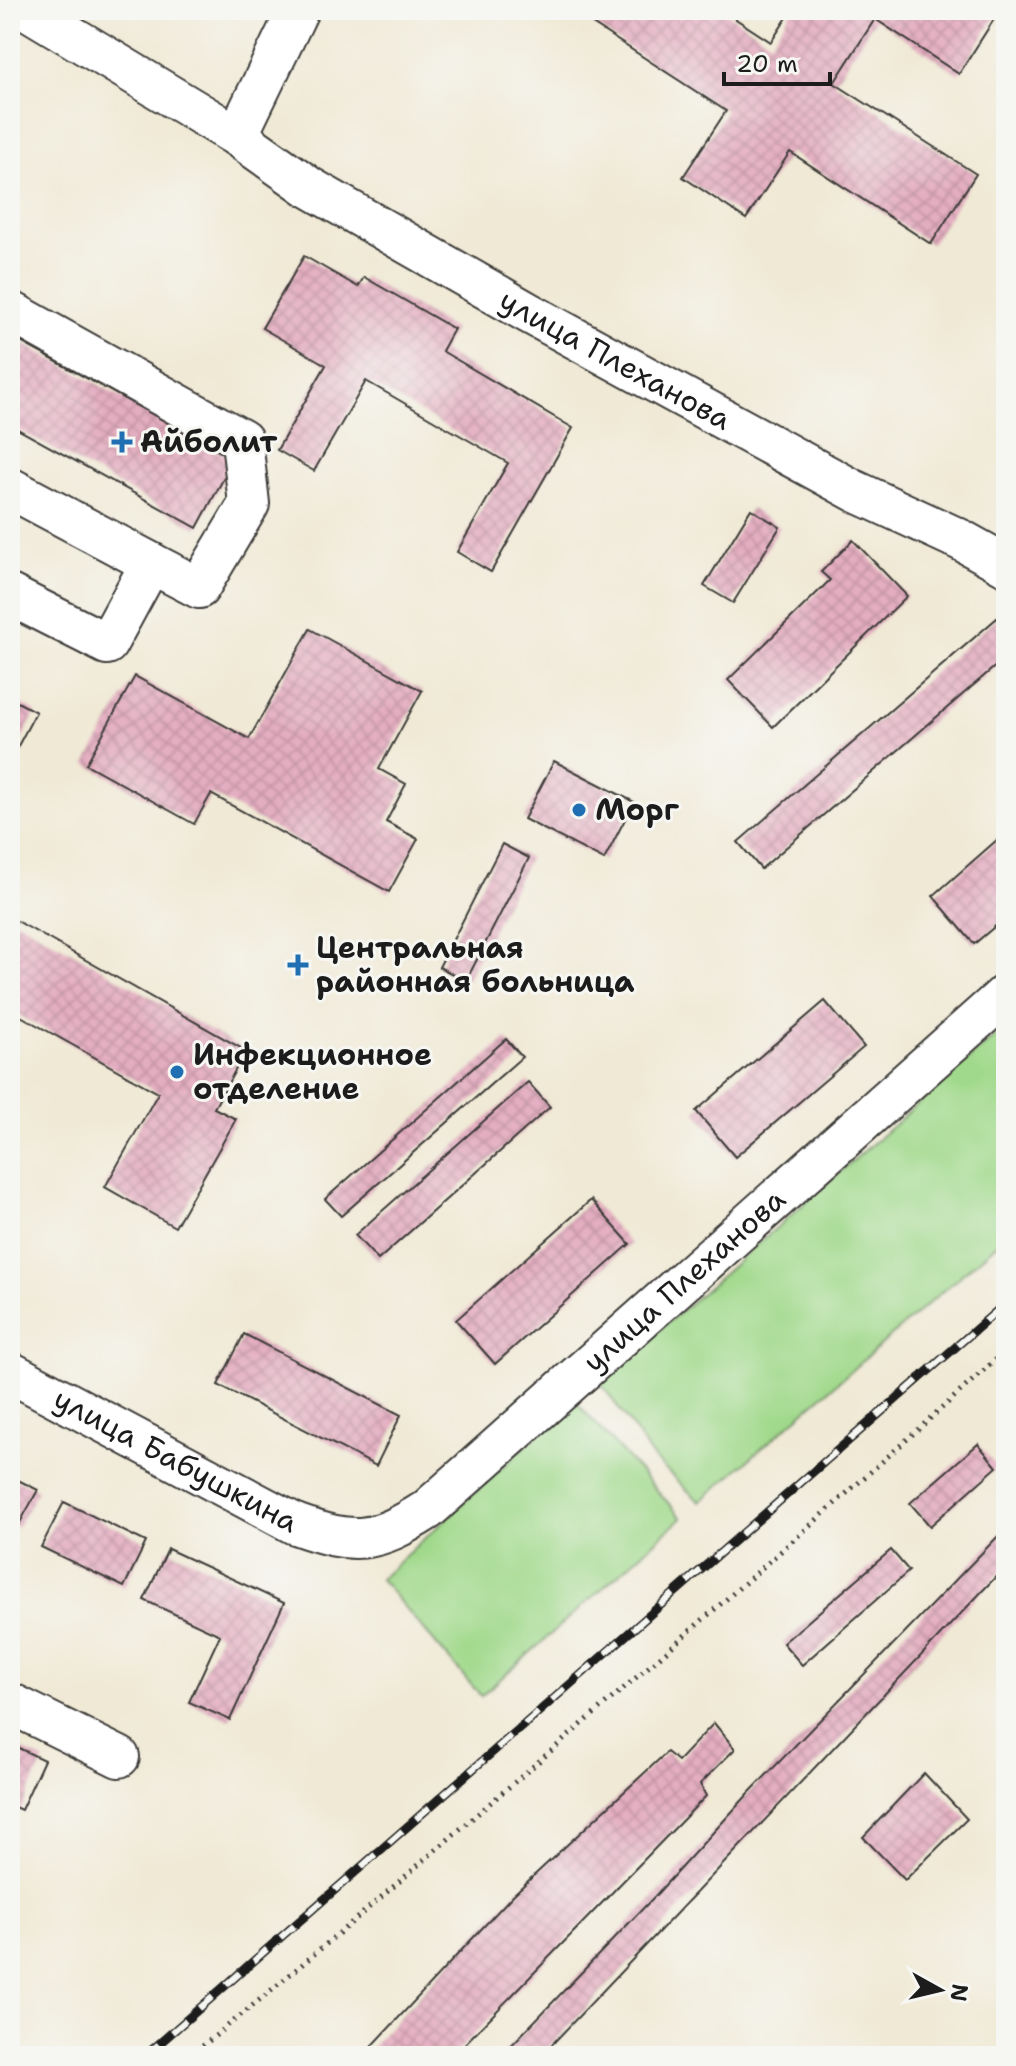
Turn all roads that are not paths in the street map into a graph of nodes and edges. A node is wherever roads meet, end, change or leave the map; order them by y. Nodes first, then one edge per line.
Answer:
1 (28, 10) edge
2 (298, 10) edge
3 (237, 136) junction
4 (10, 311) edge
5 (10, 488) edge
6 (151, 563) junction
7 (1006, 565) edge
8 (10, 595) edge
9 (1006, 994) edge
10 (10, 1372) edge
11 (347, 1537) joint
12 (10, 1703) edge
13 (119, 1757) dead end

1 - 3 street, улица Плеханова
2 - 3 street
3 - 7 street, улица Плеханова
4 - 6 street
5 - 6 street
6 - 8 street
9 - 11 street, улица Плеханова
10 - 11 street, улица Бабушкина
12 - 13 street

